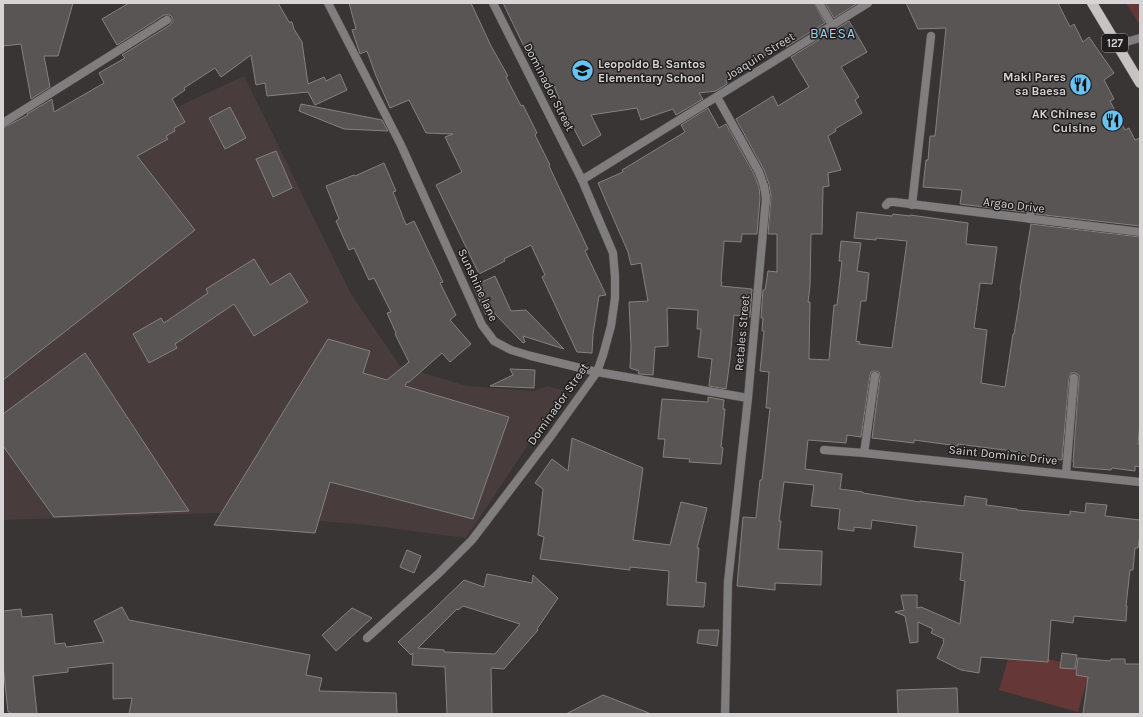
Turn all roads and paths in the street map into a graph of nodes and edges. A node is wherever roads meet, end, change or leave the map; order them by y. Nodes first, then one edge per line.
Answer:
1 (328, 3) edge
2 (493, 3) edge
3 (819, 3) edge
4 (868, 3) edge
5 (1092, 3) edge
6 (168, 20) dead end
7 (832, 25) junction
8 (931, 36) dead end
9 (1140, 38) edge
10 (1116, 45) junction
11 (1140, 83) edge
12 (717, 97) junction
13 (3, 123) edge
14 (582, 180) junction
15 (886, 205) dead end
16 (912, 205) junction
17 (1031, 210) dead end
18 (1030, 219) junction
19 (1140, 232) edge
20 (597, 372) junction
21 (875, 376) dead end
22 (1074, 378) dead end
23 (748, 398) junction
24 (824, 450) dead end
25 (864, 453) junction
26 (1066, 474) junction
27 (1140, 482) edge
28 (367, 638) dead end
29 (725, 714) edge

1 - 20 street, Sunshine lane
2 - 14 street, Dominador Street
3 - 7 street
4 - 7 street, Joaquin Street
5 - 10 main road, 127
6 - 13 street
7 - 12 street, Joaquin Street
8 - 16 street
9 - 10 street
10 - 11 main road, 127
12 - 14 street, Joaquin Street
12 - 23 street, Retales Street
14 - 20 street, Dominador Street
15 - 16 street, Argao Drive
16 - 18 street, Argao Drive
17 - 18 street
18 - 19 street, Argao Drive
20 - 23 street, Sunshine lane
20 - 28 street, Dominador Street
21 - 25 street
22 - 26 street
23 - 29 street, Retales Street
24 - 25 street, Saint Dominic Drive
25 - 26 street, Saint Dominic Drive
26 - 27 street, Saint Dominic Drive

